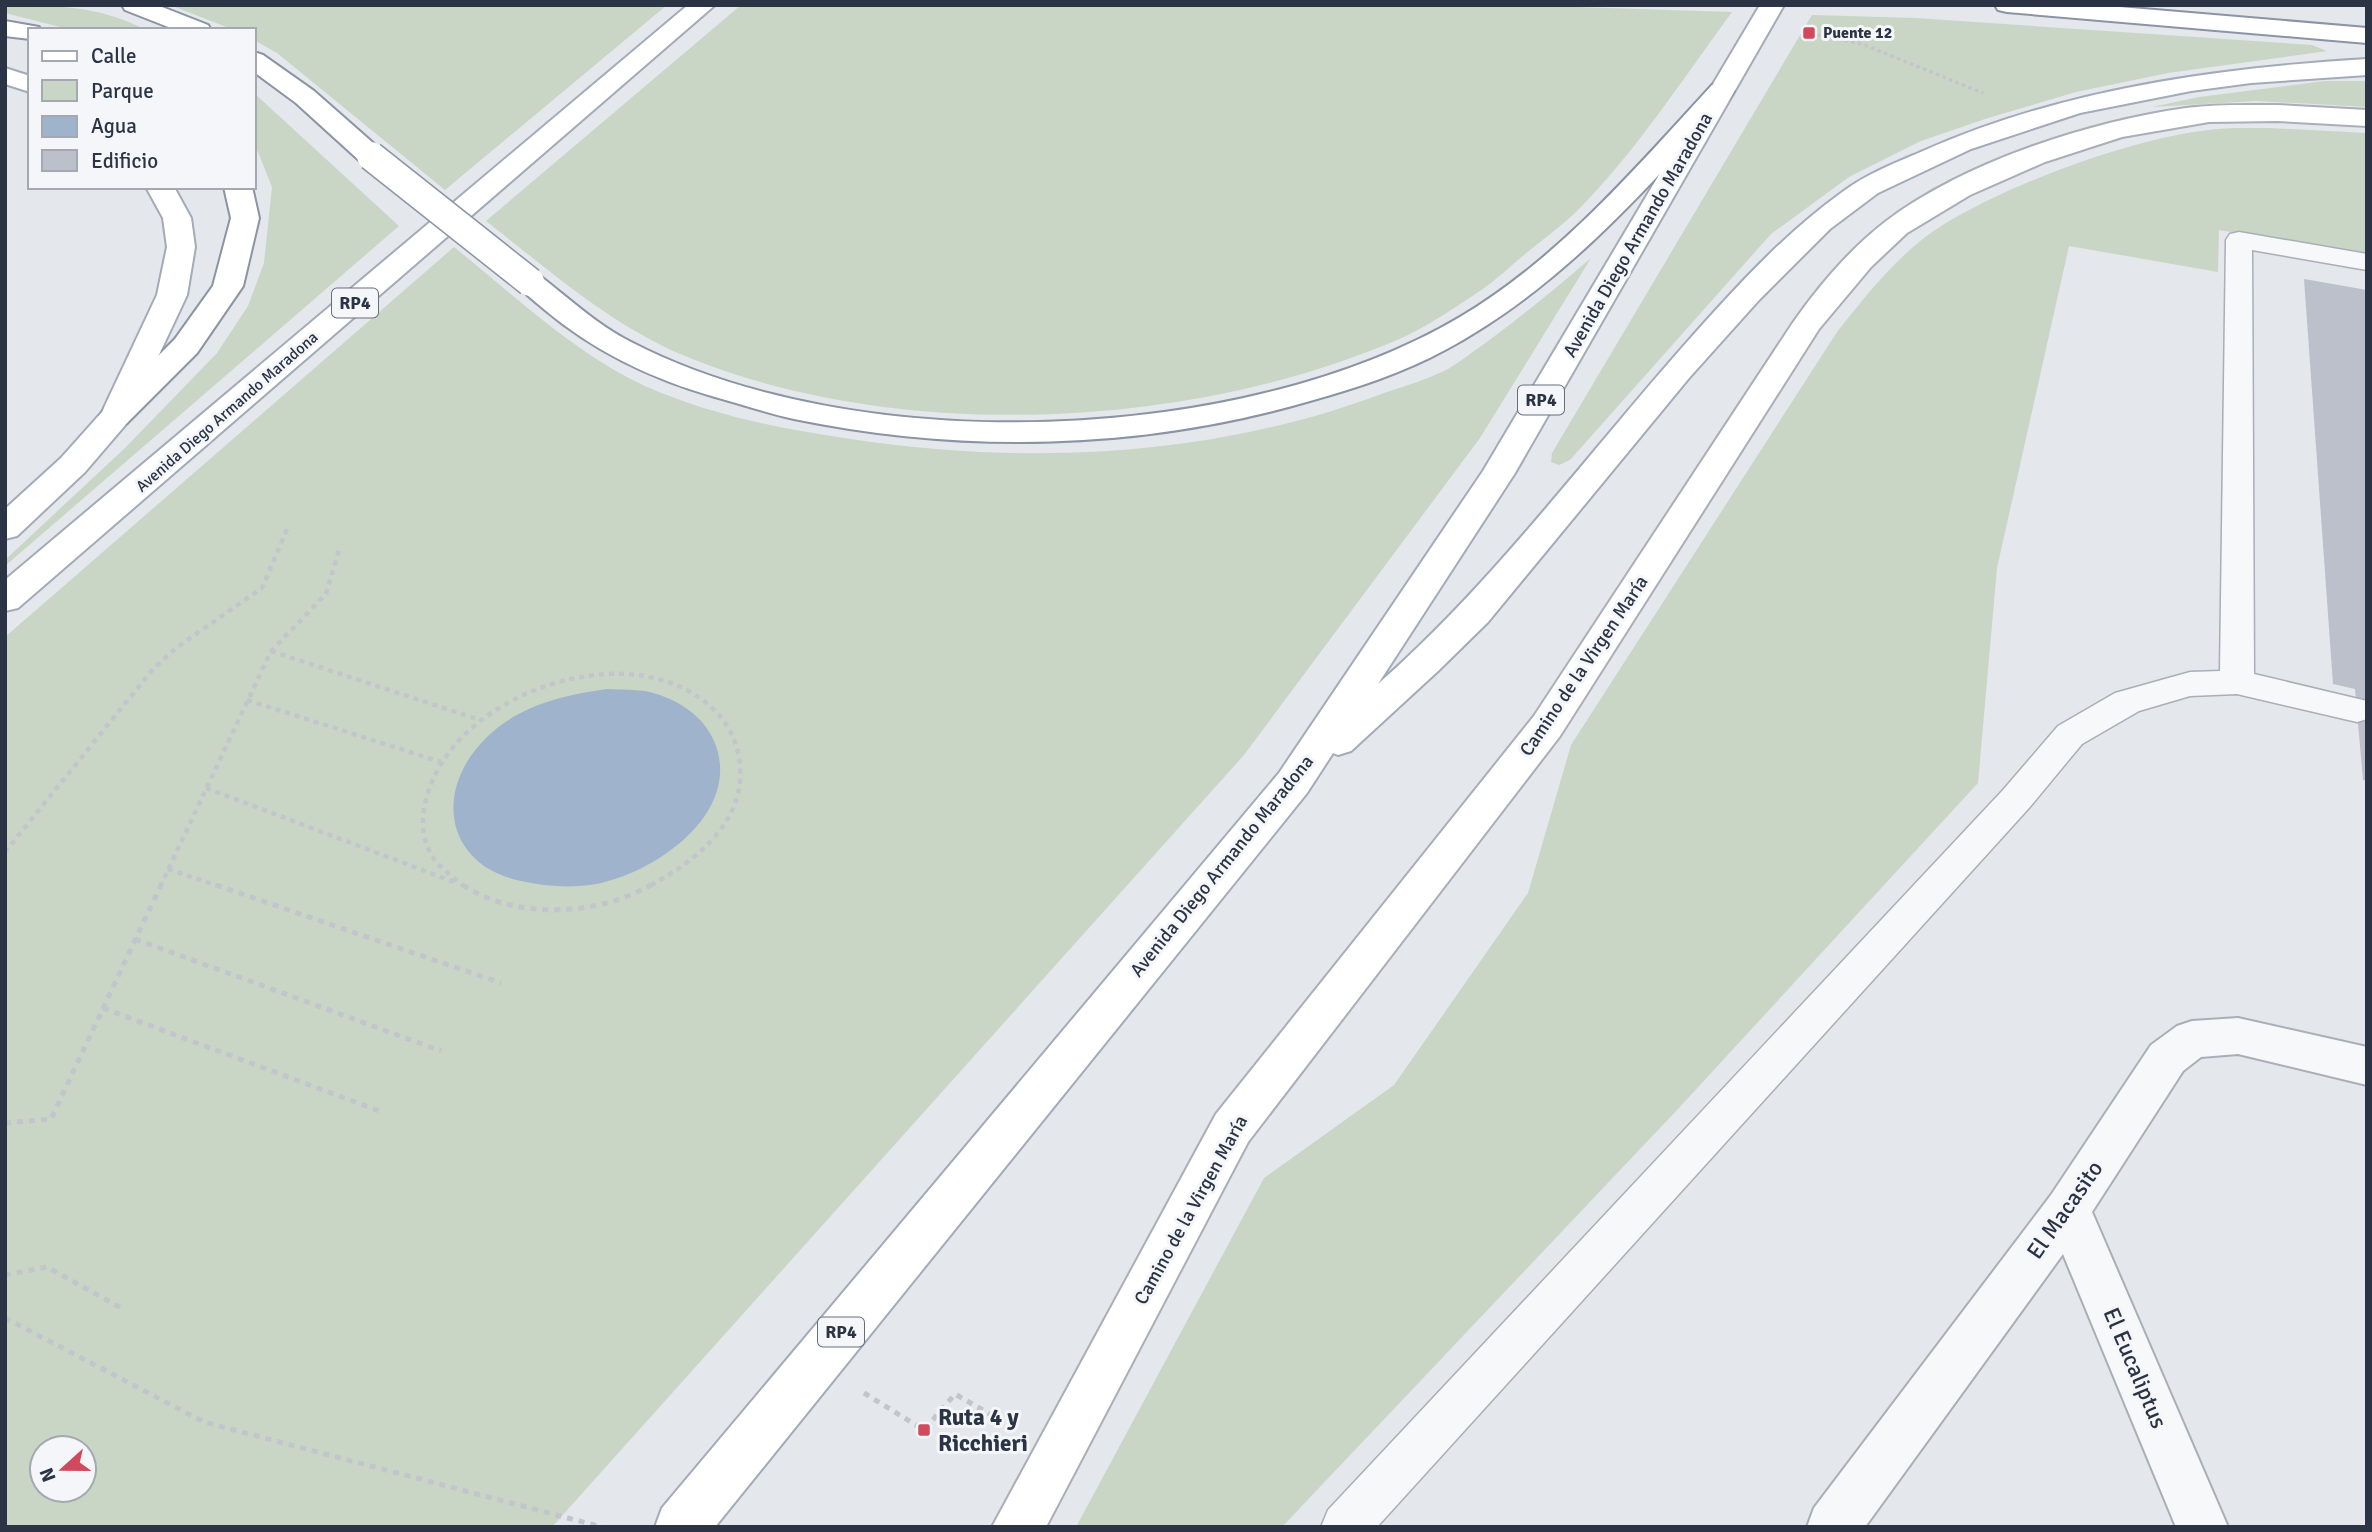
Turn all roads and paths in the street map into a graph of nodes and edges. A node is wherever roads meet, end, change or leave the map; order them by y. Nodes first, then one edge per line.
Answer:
1 (134, 5) edge
2 (703, 5) edge
3 (1772, 5) edge
4 (2007, 5) edge
5 (2040, 5) edge
6 (2326, 9) dead end
7 (5, 28) edge
8 (194, 28) edge
9 (28, 32) edge
10 (2367, 36) edge
11 (256, 61) edge
12 (2367, 67) edge
13 (5, 76) edge
14 (28, 82) edge
15 (1721, 91) junction
16 (2367, 118) edge
17 (161, 189) edge
18 (239, 189) edge
19 (2367, 262) edge
20 (116, 416) junction
21 (288, 527) dead end
22 (5, 528) edge
23 (339, 550) dead end
24 (5, 599) edge
25 (271, 651) junction
26 (2236, 682) junction
27 (247, 700) junction
28 (2357, 710) dead end
29 (481, 720) junction
30 (441, 762) junction
31 (1293, 783) junction
32 (206, 788) junction
33 (5, 852) edge
34 (168, 869) junction
35 (455, 883) junction
36 (135, 939) junction
37 (501, 983) dead end
38 (103, 1007) junction
39 (441, 1051) dead end
40 (2367, 1066) edge
41 (382, 1112) dead end
42 (5, 1124) edge
43 (2068, 1210) junction
44 (5, 1275) edge
45 (123, 1309) dead end
46 (5, 1318) edge
47 (816, 1363) junction
48 (1058, 1455) junction
49 (601, 1527) edge
50 (681, 1527) edge
51 (1018, 1527) edge
52 (1345, 1527) edge
53 (1833, 1527) edge
54 (2202, 1527) edge

1 - 8 main road
2 - 24 main road, Avenida Diego Armando Maradona / RP4
3 - 15 main road, Avenida Diego Armando Maradona / RP4
4 - 10 main road
5 - 6 main road
7 - 9 main road
11 - 15 main road, bridge
12 - 31 main road
13 - 14 main road
15 - 31 main road, Avenida Diego Armando Maradona / RP4
16 - 48 main road, Camino de la Virgen María
17 - 20 main road
18 - 20 main road
19 - 26 lane
20 - 22 main road
21 - 33 path
23 - 25 path
25 - 27 path
25 - 29 path
26 - 28 lane
26 - 52 lane
27 - 30 path
27 - 32 path
29 - 30 path
29 - 35 path
30 - 35 path
31 - 47 main road, Avenida Diego Armando Maradona / RP4
32 - 34 path
32 - 35 path
34 - 36 path
34 - 37 path
36 - 38 path
36 - 39 path
38 - 41 path
38 - 42 path
40 - 43 street, El Macasito
43 - 53 street, El Macasito
43 - 54 street, El Eucaliptus
44 - 45 path
46 - 49 path
47 - 48 path
47 - 50 main road, Avenida Diego Armando Maradona / RP4
48 - 51 main road, Camino de la Virgen María

